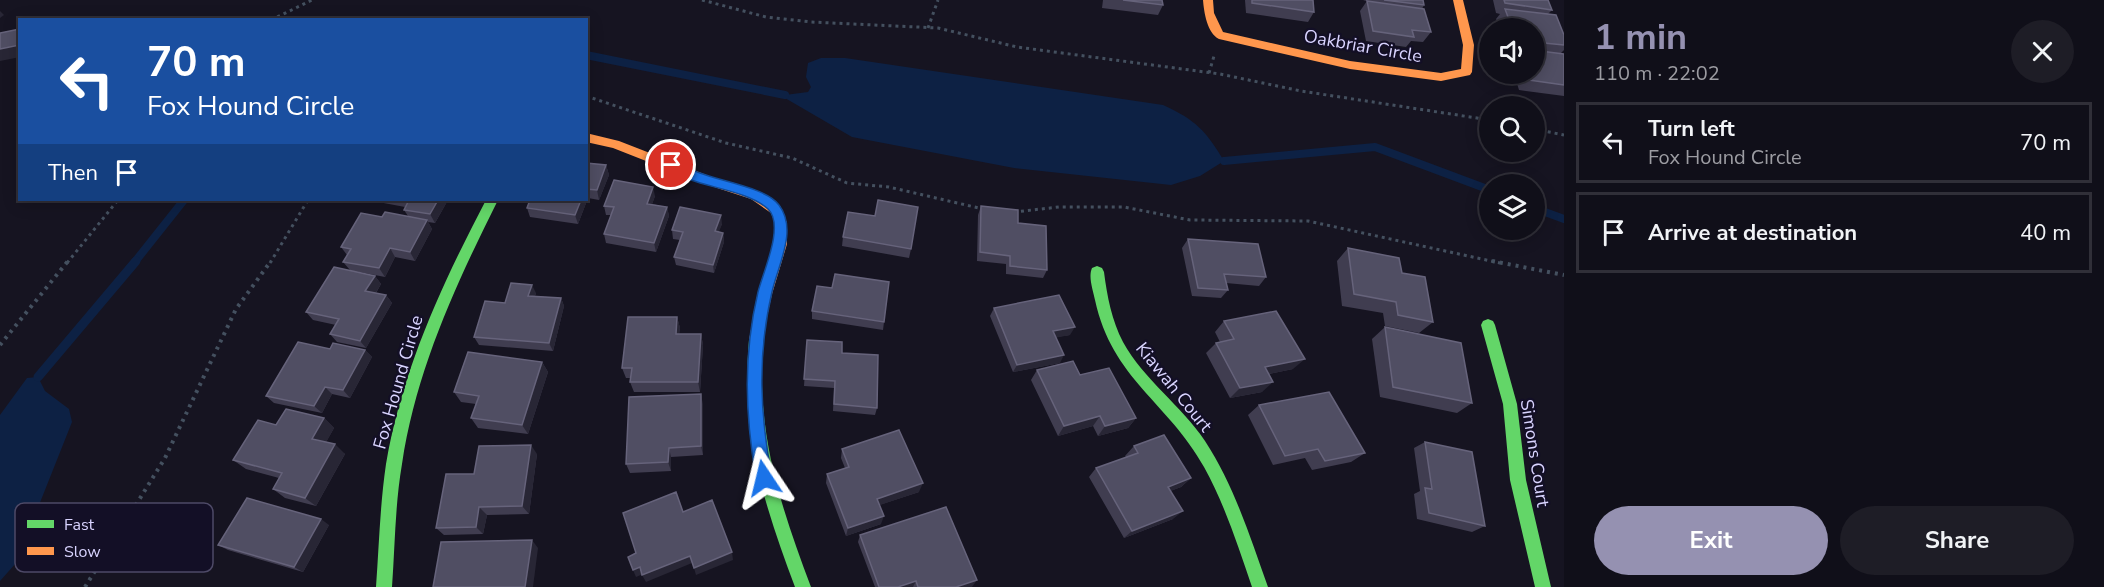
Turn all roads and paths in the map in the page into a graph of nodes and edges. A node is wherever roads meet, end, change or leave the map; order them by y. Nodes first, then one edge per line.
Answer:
1 (312, 0) edge
2 (702, 0) edge
3 (938, 0) edge
4 (1208, 0) edge
5 (1458, 0) edge
6 (274, 18) edge
7 (928, 28) junction
8 (588, 97) edge
9 (1479, 118) edge
10 (1545, 131) edge
11 (1564, 135) edge
12 (588, 137) edge
13 (117, 201) edge
14 (307, 201) edge
15 (492, 201) edge
16 (985, 209) edge
17 (1005, 212) edge
18 (1097, 272) dead end
19 (1564, 275) edge
20 (1488, 325) dead end
21 (0, 345) edge
22 (137, 503) edge
23 (94, 572) edge
24 (85, 587) edge
25 (384, 587) edge
26 (803, 587) edge
27 (1260, 587) edge
28 (1544, 587) edge

1 - 6 path
2 - 7 path
3 - 7 path
4 - 5 street, Oakbriar Circle
7 - 9 path
8 - 16 path
10 - 11 path
12 - 26 street
13 - 21 path
14 - 22 path
15 - 25 street, Fox Hound Circle
17 - 19 path
18 - 27 street, Kiawah Court
20 - 28 street, Simons Court
23 - 24 path

